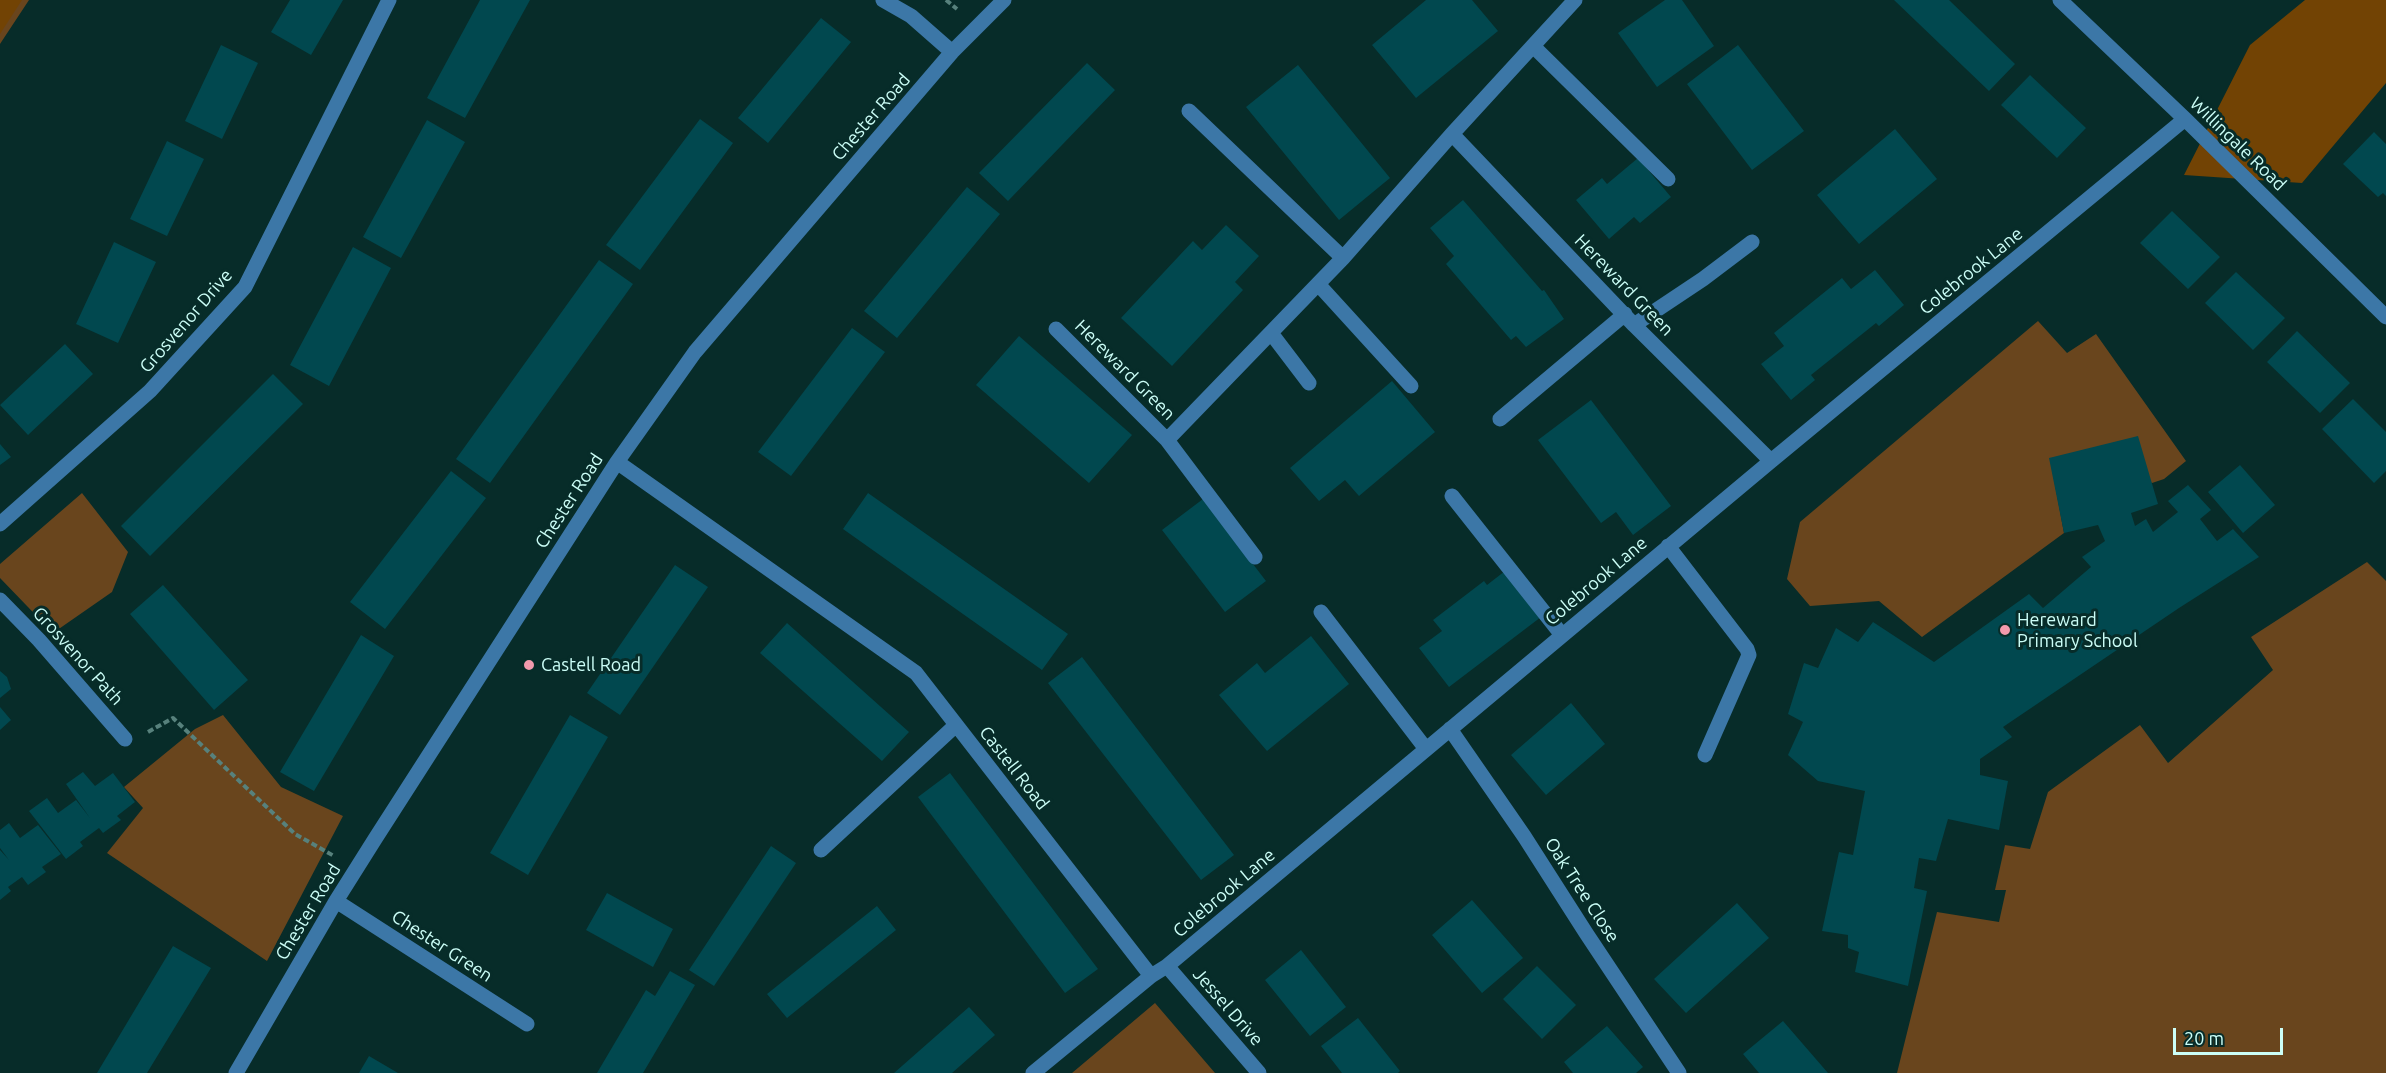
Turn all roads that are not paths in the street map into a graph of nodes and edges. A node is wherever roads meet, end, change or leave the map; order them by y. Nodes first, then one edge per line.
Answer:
1 (389, 0) edge
2 (883, 0) edge
3 (1004, 0) edge
4 (2060, 0) edge
5 (1571, 4) edge
6 (1533, 46) junction
7 (952, 52) junction
8 (1189, 111) dead end
9 (2185, 119) junction
10 (1452, 134) junction
11 (1668, 180) dead end
12 (1752, 242) dead end
13 (1343, 258) junction
14 (1318, 284) junction
15 (2386, 317) edge
16 (1630, 320) junction
17 (1056, 329) dead end
18 (1271, 333) junction
19 (1309, 383) dead end
20 (1411, 386) dead end
21 (1500, 419) dead end
22 (1167, 440) junction
23 (1771, 461) junction
24 (616, 462) junction
25 (1452, 496) dead end
26 (0, 524) edge
27 (1668, 546) junction
28 (1255, 557) dead end
29 (0, 600) edge
30 (1321, 612) dead end
31 (1562, 636) junction
32 (956, 725) junction
33 (1450, 729) junction
34 (125, 739) road end
35 (1426, 749) junction
36 (1705, 755) dead end
37 (821, 850) dead end
38 (336, 901) junction
39 (1167, 966) junction
40 (1151, 976) junction
41 (526, 1024) dead end
42 (236, 1073) edge
43 (1033, 1073) edge
44 (1259, 1073) edge
45 (1679, 1073) edge

1 - 26 street, Grosvenor Drive
2 - 7 street
3 - 7 street, Chester Road
4 - 9 street, Willingale Road
5 - 6 street, Hereward Green
6 - 10 street, Hereward Green
6 - 11 street
7 - 24 street, Chester Road
8 - 13 street
9 - 15 street, Willingale Road
9 - 23 street, Colebrook Lane
10 - 13 street, Hereward Green
10 - 16 street, Hereward Green
12 - 16 street
13 - 14 street, Hereward Green
14 - 18 street, Hereward Green
14 - 20 street
16 - 21 street
16 - 23 street, Hereward Green
17 - 22 street, Hereward Green
18 - 19 street
18 - 22 street, Hereward Green
22 - 28 street, Hereward Green
23 - 27 street, Colebrook Lane
24 - 32 street, Castell Road
24 - 38 street, Chester Road
25 - 31 street
27 - 31 street, Colebrook Lane
27 - 36 street
29 - 34 street, Grosvenor Path
30 - 35 street
31 - 33 street, Colebrook Lane
32 - 37 street
32 - 40 street, Castell Road
33 - 35 street, Colebrook Lane
33 - 45 street, Oak Tree Close
35 - 39 street, Colebrook Lane
38 - 41 street, Chester Green
38 - 42 street, Chester Road
39 - 40 street, Colebrook Lane
39 - 44 street, Jessel Drive
40 - 43 street, Colebrook Lane

